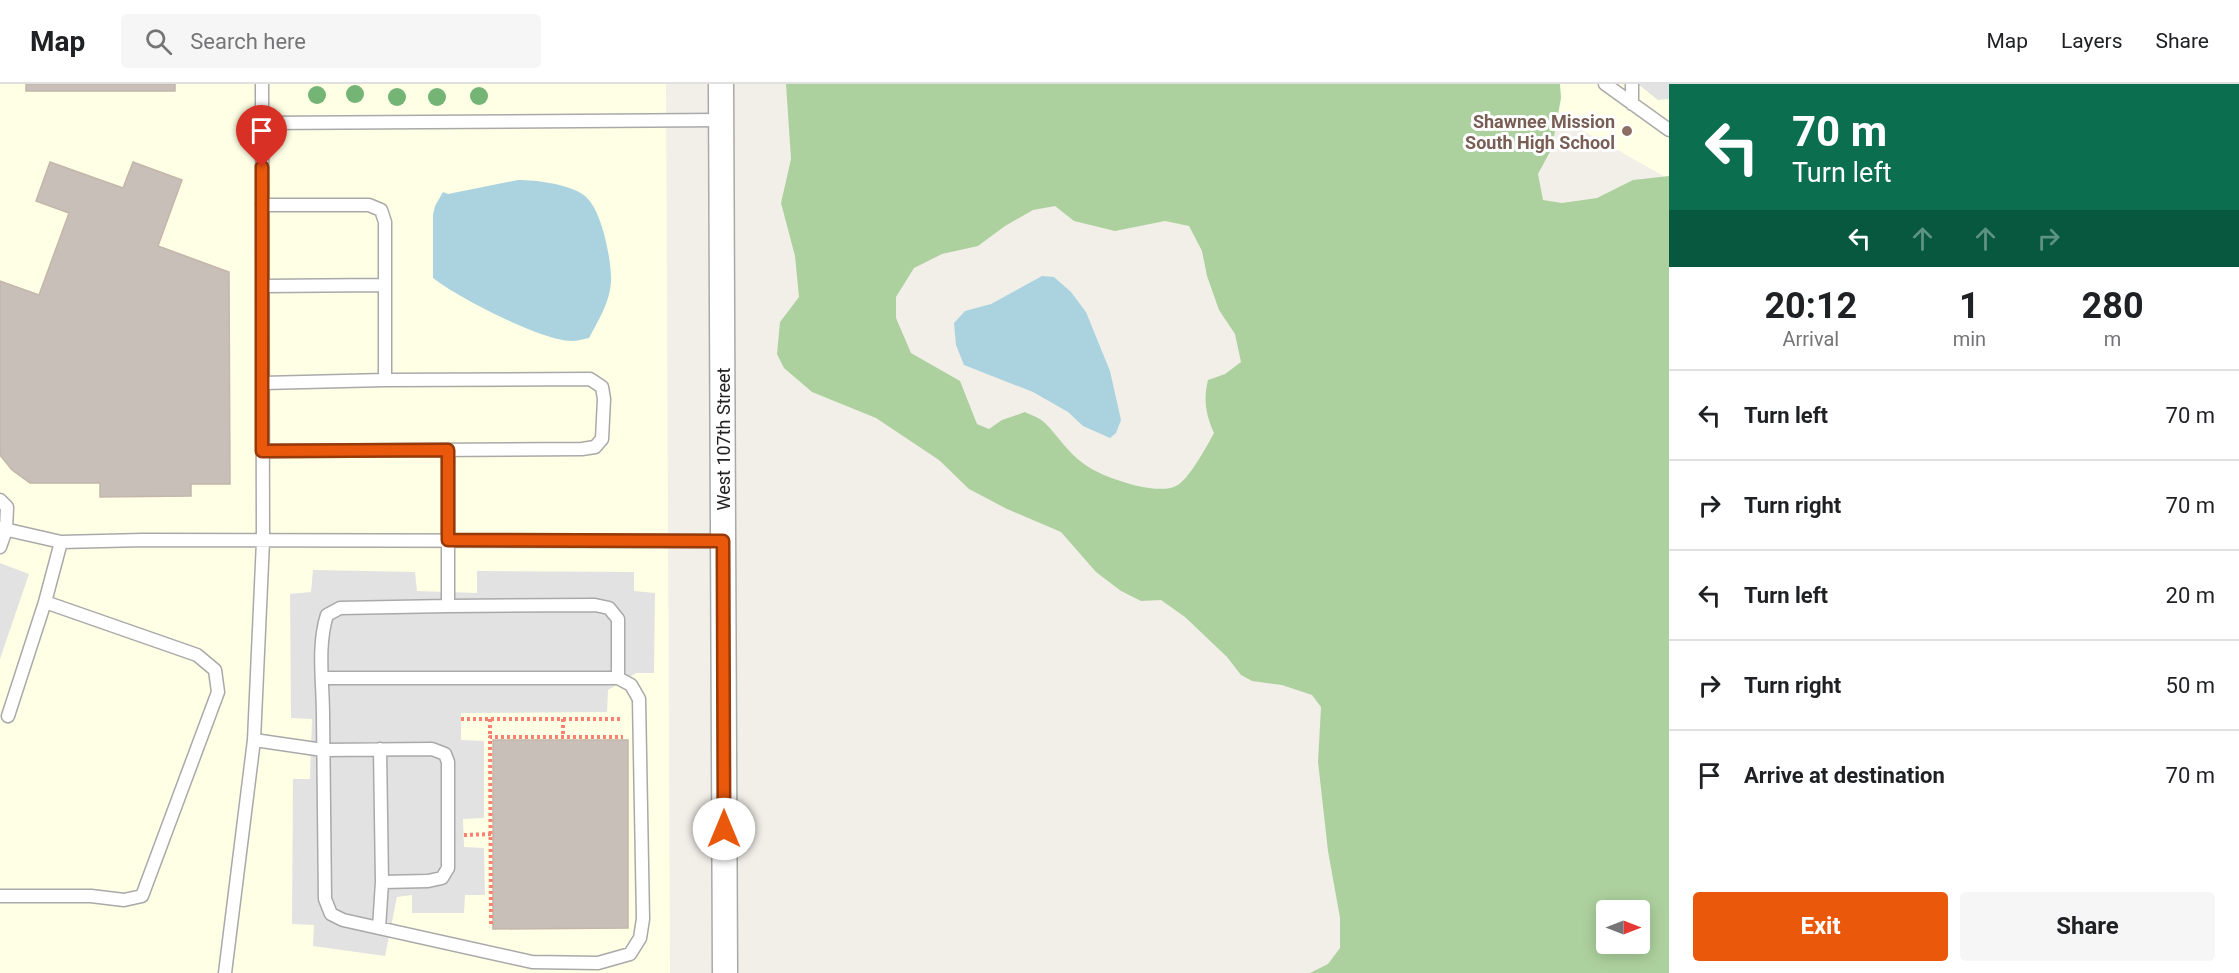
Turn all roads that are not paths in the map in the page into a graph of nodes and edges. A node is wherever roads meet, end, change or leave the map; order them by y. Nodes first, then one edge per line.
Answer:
1 (262, 84) edge
2 (721, 84) edge
3 (1605, 84) edge
4 (1632, 84) edge
5 (1632, 104) junction
6 (721, 120) junction
7 (262, 123) junction
8 (1669, 130) edge
9 (262, 206) junction
10 (385, 285) junction
11 (262, 286) junction
12 (385, 380) junction
13 (262, 383) junction
14 (448, 450) junction
15 (262, 451) junction
16 (0, 500) edge
17 (3, 529) edge
18 (448, 540) junction
19 (262, 541) junction
20 (723, 541) junction
21 (61, 542) junction
22 (0, 547) edge
23 (45, 602) junction
24 (448, 606) junction
25 (322, 678) junction
26 (618, 678) junction
27 (8, 716) dead end
28 (254, 740) junction
29 (380, 749) junction
30 (323, 750) junction
31 (382, 882) junction
32 (0, 896) edge
33 (379, 928) junction
34 (225, 973) edge
35 (725, 973) edge

1 - 7 lane
2 - 6 street, West 107th Street
3 - 5 lane
4 - 5 lane
5 - 8 lane
6 - 7 lane
6 - 20 street, West 107th Street
7 - 9 lane
9 - 10 lane
9 - 11 lane
10 - 11 lane
10 - 12 lane
11 - 13 lane
12 - 13 lane
12 - 14 lane
13 - 15 lane
14 - 15 lane
14 - 18 lane
15 - 19 lane
16 - 17 lane
17 - 21 lane
17 - 22 lane
18 - 19 lane
18 - 20 lane
18 - 24 lane
19 - 21 lane
19 - 28 lane
20 - 35 street, West 107th Street
21 - 23 lane
23 - 27 lane
23 - 32 lane
24 - 25 lane
24 - 26 lane
25 - 26 lane
25 - 30 lane
26 - 33 lane
28 - 30 lane
28 - 34 lane
29 - 30 lane
29 - 31 lane
29 - 31 lane
30 - 33 lane
31 - 33 lane

